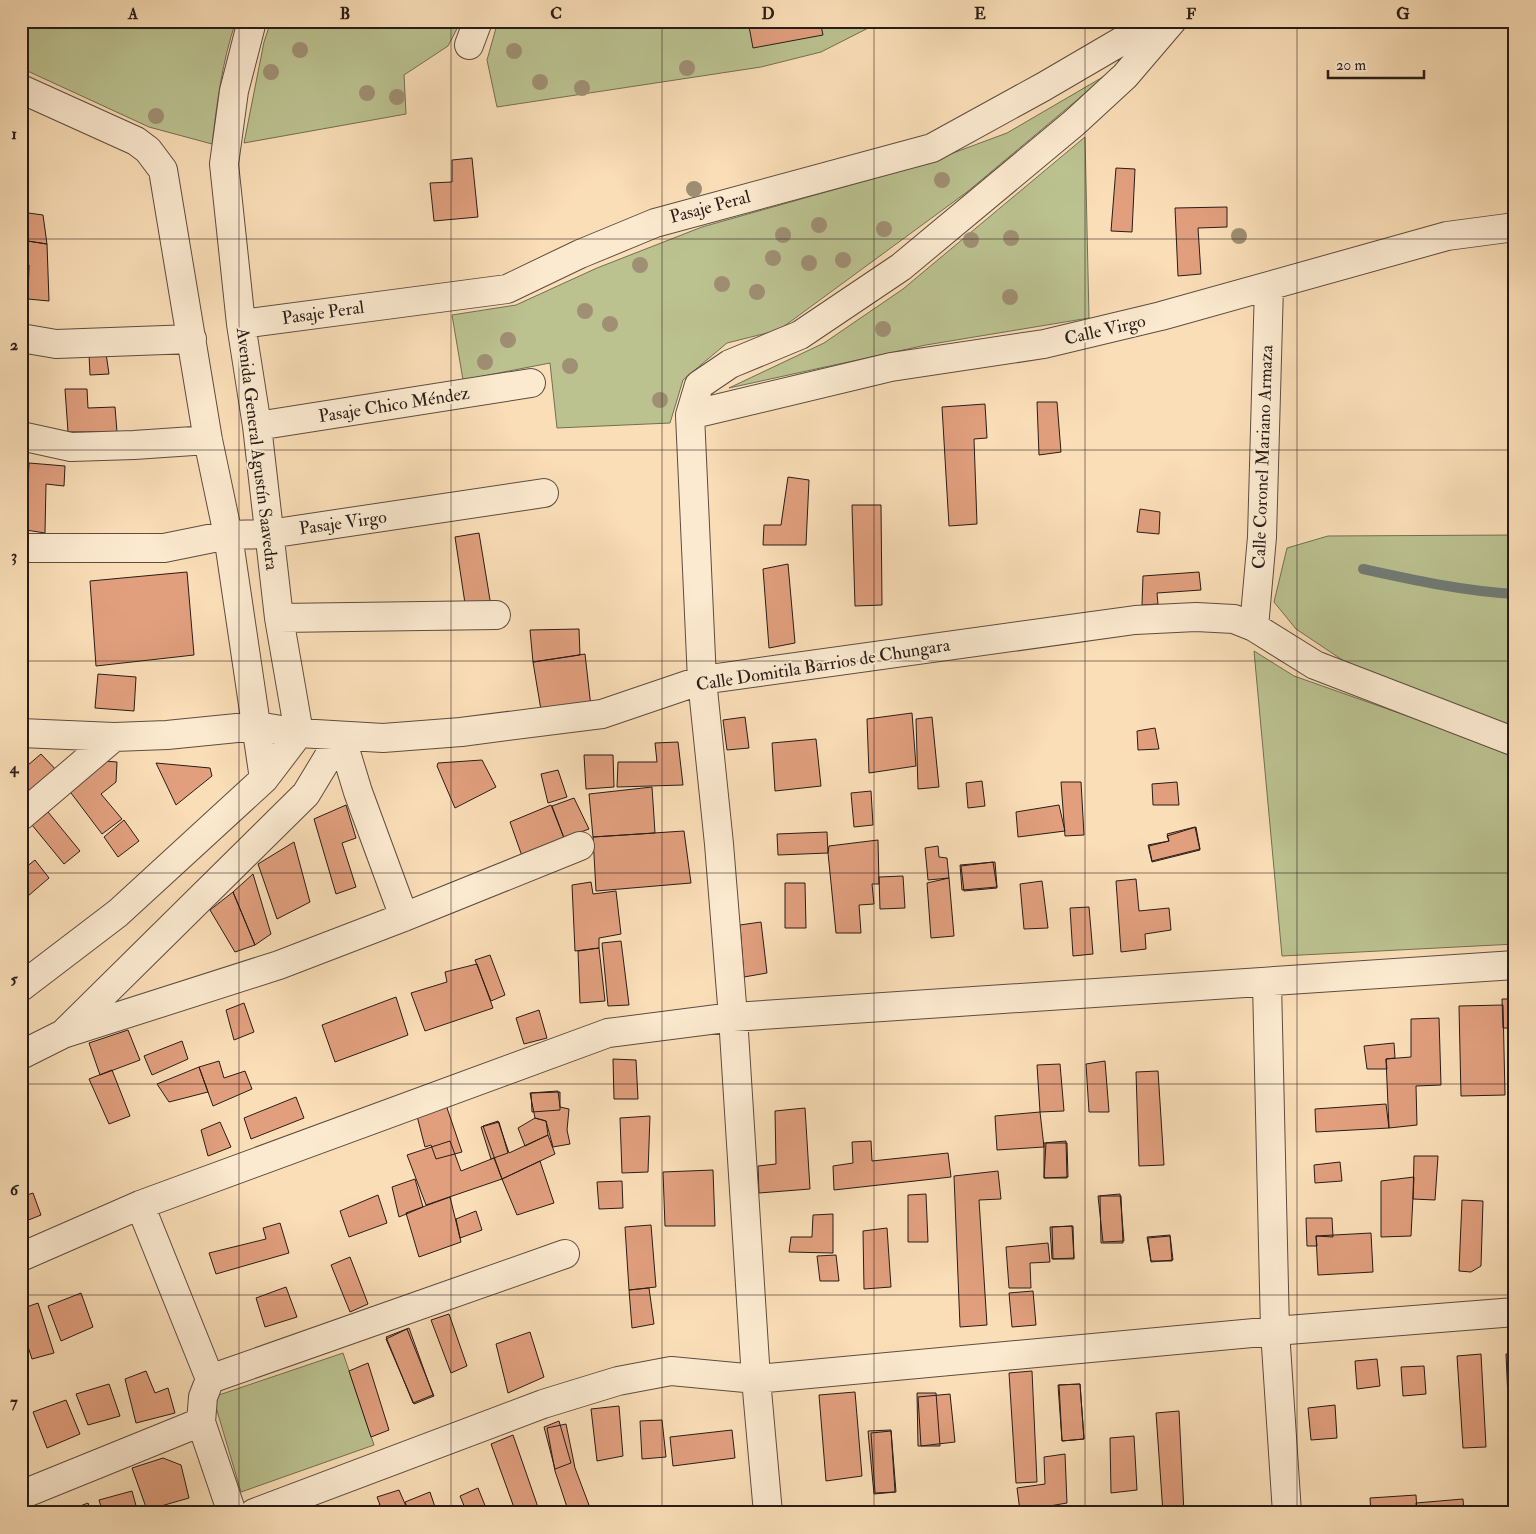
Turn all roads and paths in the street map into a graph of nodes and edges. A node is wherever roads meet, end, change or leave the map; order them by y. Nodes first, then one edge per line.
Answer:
1 (252, 21) edge
2 (1156, 21) edge
3 (1172, 21) edge
4 (21, 89) edge
5 (1515, 227) edge
6 (1269, 286) junction
7 (241, 324) junction
8 (21, 338) edge
9 (192, 339) junction
10 (531, 383) dead end
11 (690, 415) junction
12 (257, 426) junction
13 (21, 436) edge
14 (208, 440) junction
15 (544, 493) dead end
16 (269, 534) junction
17 (228, 535) junction
18 (21, 548) edge
19 (496, 615) dead end
20 (279, 618) junction
21 (1254, 627) junction
22 (702, 680) junction
23 (257, 726) junction
24 (21, 733) edge
25 (299, 733) junction
26 (341, 736) junction
27 (114, 737) junction
28 (1515, 742) edge
29 (264, 779) junction
30 (21, 816) edge
31 (580, 846) dead end
32 (404, 917) junction
33 (1515, 965) edge
34 (1266, 982) junction
35 (21, 987) edge
36 (733, 1017) junction
37 (63, 1034) junction
38 (21, 1055) edge
39 (140, 1206) junction
40 (565, 1254) dead end
41 (21, 1256) edge
42 (1515, 1312) edge
43 (1275, 1332) junction
44 (210, 1379) junction
45 (756, 1380) junction
46 (201, 1422) junction
47 (21, 1494) edge
48 (232, 1513) edge
49 (254, 1513) edge
50 (768, 1513) edge
51 (1287, 1513) edge

1 - 7 street, Avenida General Agustín Saavedra
2 - 7 street, Pasaje Peral
3 - 11 street
4 - 9 street
5 - 6 street, Calle Virgo
6 - 11 street, Calle Virgo
6 - 21 street, Calle Coronel Mariano Armaza
7 - 12 street, Avenida General Agustín Saavedra
8 - 9 street
9 - 14 street
10 - 12 street, Pasaje Chico Méndez
11 - 22 street
12 - 16 street, Avenida General Agustín Saavedra
13 - 14 street
14 - 17 street
15 - 16 street, Pasaje Virgo
16 - 17 street, Pasaje Virgo
16 - 20 street, Avenida General Agustín Saavedra
17 - 18 street, Pasaje Virgo
17 - 23 street
19 - 20 street
20 - 25 street, Avenida General Agustín Saavedra
21 - 22 street, Calle Domitila Barrios de Chungara
21 - 28 street, Calle Domitila Barrios de Chungara
22 - 26 street, Calle Domitila Barrios de Chungara
22 - 36 street
23 - 25 street, Calle Domitila Barrios de Chungara
23 - 27 street, Calle Domitila Barrios de Chungara
23 - 29 street
24 - 27 street, Calle Domitila Barrios de Chungara
25 - 26 street, Calle Domitila Barrios de Chungara
25 - 29 street
26 - 32 street
26 - 37 street
27 - 30 street
29 - 35 street
31 - 32 street
32 - 37 street
33 - 34 street
34 - 36 street
34 - 43 street
36 - 39 street
36 - 45 street
37 - 38 street
39 - 41 street
39 - 44 street
40 - 44 street
42 - 43 street
43 - 45 street
43 - 51 street
44 - 46 street
45 - 49 street
45 - 50 street
46 - 47 street
46 - 48 street

